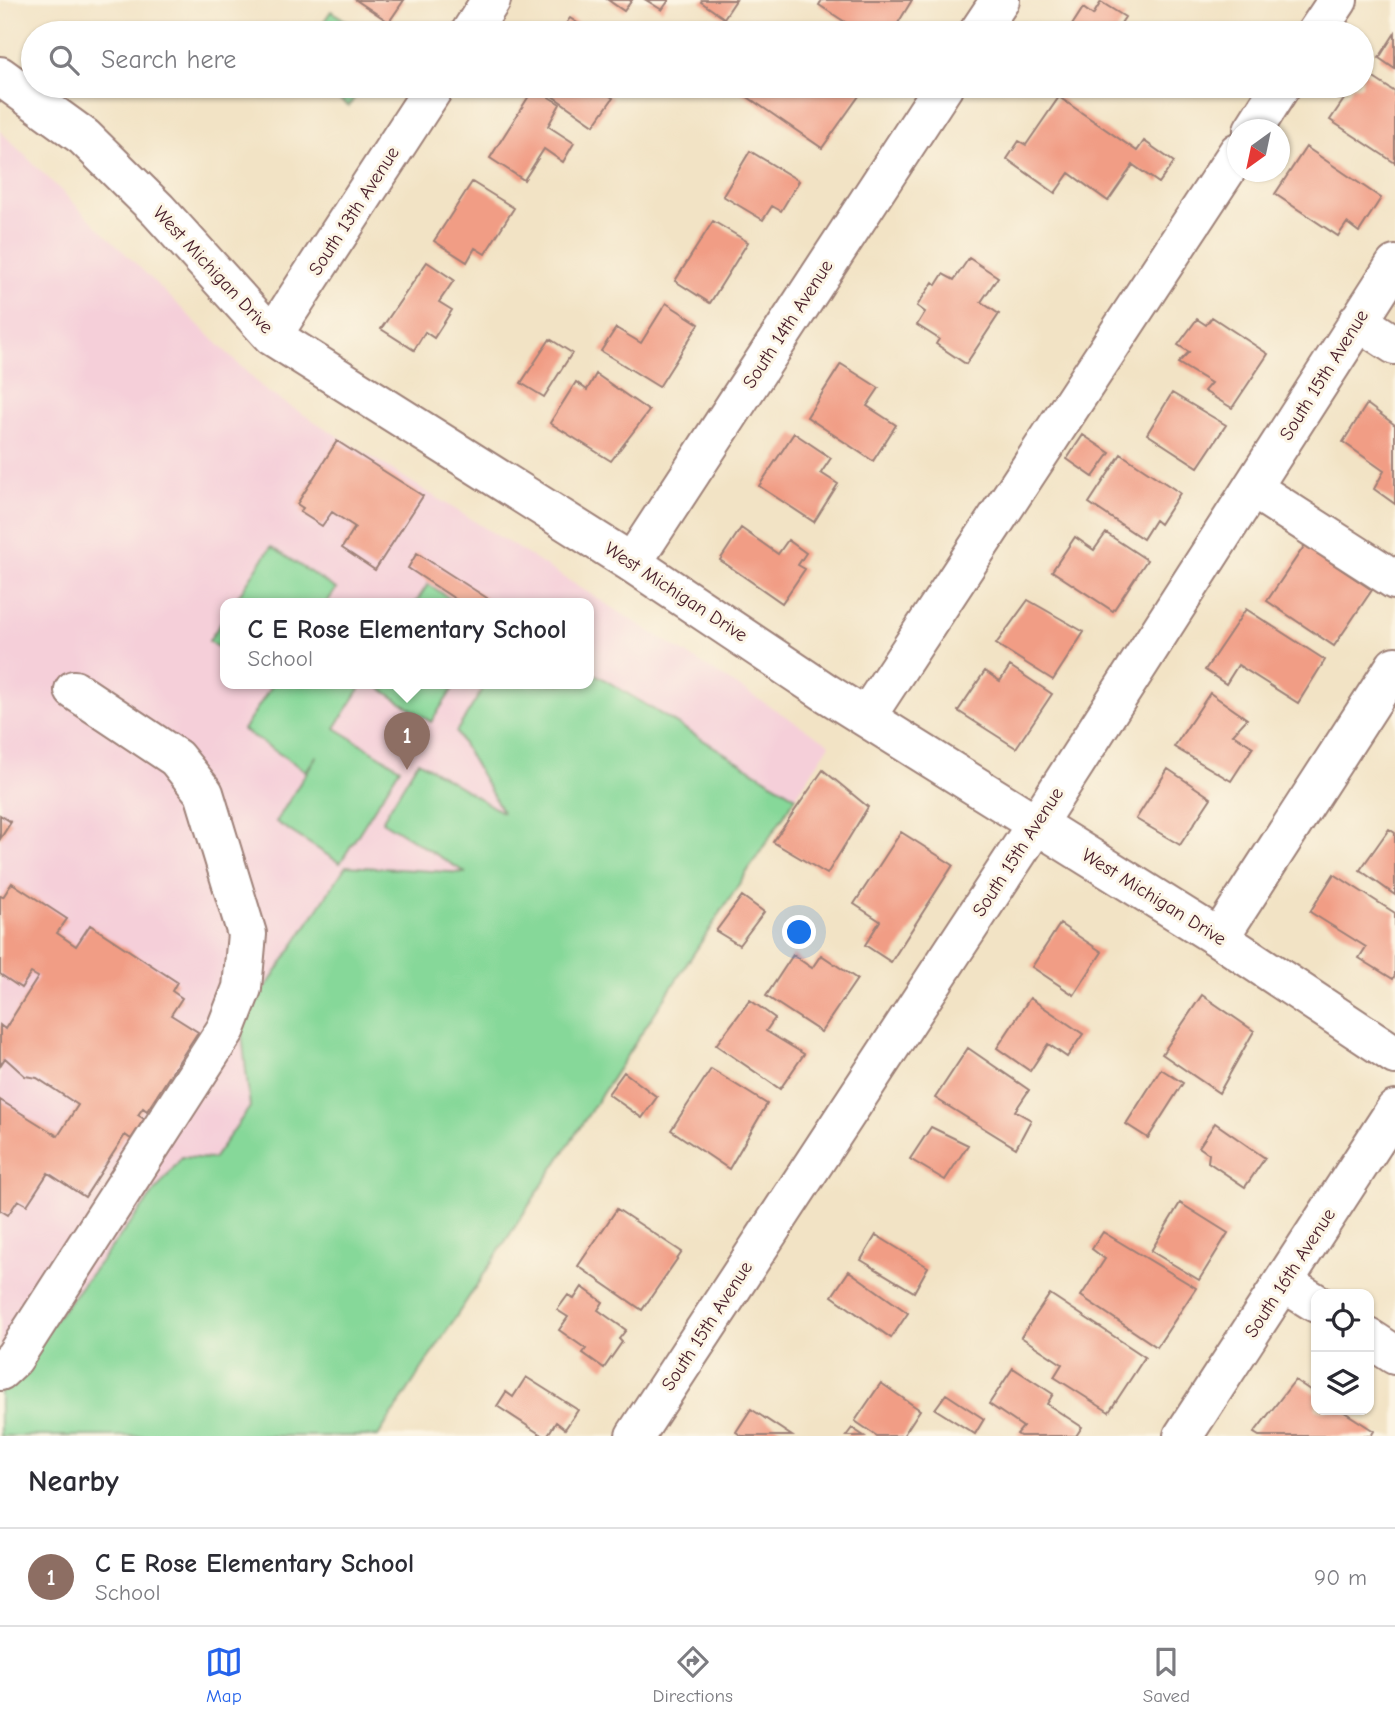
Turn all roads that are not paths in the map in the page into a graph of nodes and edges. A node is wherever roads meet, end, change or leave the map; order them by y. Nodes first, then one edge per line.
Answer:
1 (491, 0) edge
2 (1000, 0) edge
3 (1338, 0) edge
4 (478, 21) edge
5 (986, 21) edge
6 (1324, 21) edge
7 (0, 76) edge
8 (21, 91) edge
9 (30, 98) edge
10 (427, 98) edge
11 (936, 98) edge
12 (1273, 98) edge
13 (1260, 119) edge
14 (1227, 167) edge
15 (1395, 265) edge
16 (1358, 321) junction
17 (272, 336) junction
18 (1395, 345) edge
19 (1252, 488) junction
20 (632, 563) junction
21 (1395, 580) edge
22 (1395, 666) edge
23 (74, 690) dead end
24 (866, 717) junction
25 (1037, 823) junction
26 (1219, 939) junction
27 (1395, 1055) edge
28 (1395, 1110) edge
29 (1284, 1283) junction
30 (1311, 1300) edge
31 (1374, 1341) edge
32 (1395, 1355) edge
33 (0, 1371) edge
34 (635, 1436) edge
35 (1183, 1436) edge

1 - 4 street
2 - 5 street
3 - 6 street
7 - 8 street, West Michigan Drive
9 - 17 street, West Michigan Drive
10 - 17 street, South 13th Avenue
11 - 20 street, South 14th Avenue
12 - 13 street
14 - 24 street
15 - 16 street, South 15th Avenue
16 - 18 street
16 - 19 street, South 15th Avenue
17 - 20 street, West Michigan Drive
19 - 21 street
19 - 25 street, South 15th Avenue
20 - 24 street, West Michigan Drive
22 - 26 street
23 - 33 street
24 - 25 street, West Michigan Drive
25 - 26 street, West Michigan Drive
25 - 34 street, South 15th Avenue
26 - 27 street, West Michigan Drive
28 - 29 street, South 16th Avenue
29 - 30 street
29 - 35 street, South 16th Avenue
31 - 32 street

